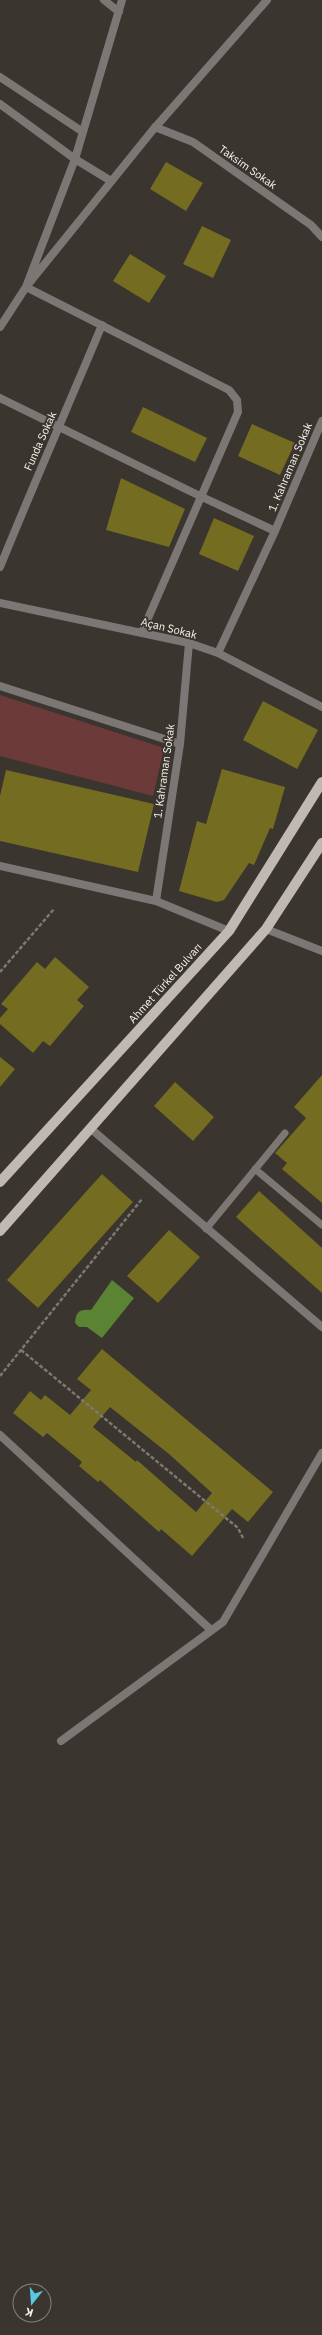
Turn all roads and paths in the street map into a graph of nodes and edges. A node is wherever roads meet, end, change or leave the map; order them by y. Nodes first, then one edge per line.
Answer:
1 (104, 0) edge
2 (122, 0) edge
3 (267, 0) edge
4 (119, 12) junction
5 (0, 77) edge
6 (0, 104) edge
7 (155, 127) junction
8 (83, 132) junction
9 (76, 159) junction
10 (111, 181) junction
11 (322, 236) edge
12 (26, 287) junction
13 (102, 325) junction
14 (0, 327) edge
15 (0, 398) edge
16 (322, 421) edge
17 (59, 426) junction
18 (202, 497) junction
19 (276, 531) junction
20 (0, 567) edge
21 (0, 603) edge
22 (142, 632) junction
23 (189, 643) junction
24 (218, 653) junction
25 (0, 686) edge
26 (322, 706) edge
27 (180, 744) junction
28 (322, 782) edge
29 (322, 843) edge
30 (0, 866) edge
31 (156, 901) junction
32 (54, 909) dead end
33 (266, 929) junction
34 (229, 931) junction
35 (322, 951) edge
36 (0, 972) edge
37 (90, 1128) junction
38 (285, 1133) dead end
39 (255, 1169) junction
40 (0, 1182) edge
41 (142, 1199) dead end
42 (322, 1225) edge
43 (206, 1229) junction
44 (0, 1231) edge
45 (322, 1328) edge
46 (21, 1350) junction
47 (0, 1376) edge
48 (0, 1435) edge
49 (322, 1453) edge
50 (242, 1538) dead end
51 (211, 1630) junction
52 (62, 1741) dead end

1 - 4 street
2 - 4 street
3 - 7 street
4 - 8 street
5 - 8 street
6 - 9 street
7 - 10 street
7 - 11 street, Taksim Sokak
8 - 9 street
9 - 10 street
9 - 12 street
10 - 12 street
12 - 13 street
12 - 14 street
13 - 17 street, Funda Sokak
13 - 18 street
15 - 17 street
16 - 19 street, 1. Kahraman Sokak
17 - 18 street
17 - 20 street, Funda Sokak
18 - 19 street
18 - 22 street
19 - 24 street, 1. Kahraman Sokak
21 - 22 street, Açan Sokak
22 - 23 street, Açan Sokak
23 - 24 street, Açan Sokak
23 - 27 street, 1. Kahraman Sokak
24 - 26 street, Açan Sokak
25 - 27 street
27 - 31 street, 1. Kahraman Sokak
28 - 34 main road, Ahmet Türkel Bulvarı
29 - 33 main road
30 - 31 street
31 - 34 street
32 - 36 path
33 - 35 street
33 - 37 main road
34 - 40 main road, Ahmet Türkel Bulvarı
37 - 43 street
37 - 44 main road
38 - 39 lane
39 - 42 lane
39 - 43 lane
41 - 46 path
43 - 45 street
46 - 47 path
46 - 50 path
48 - 51 street
49 - 51 street
51 - 52 street

